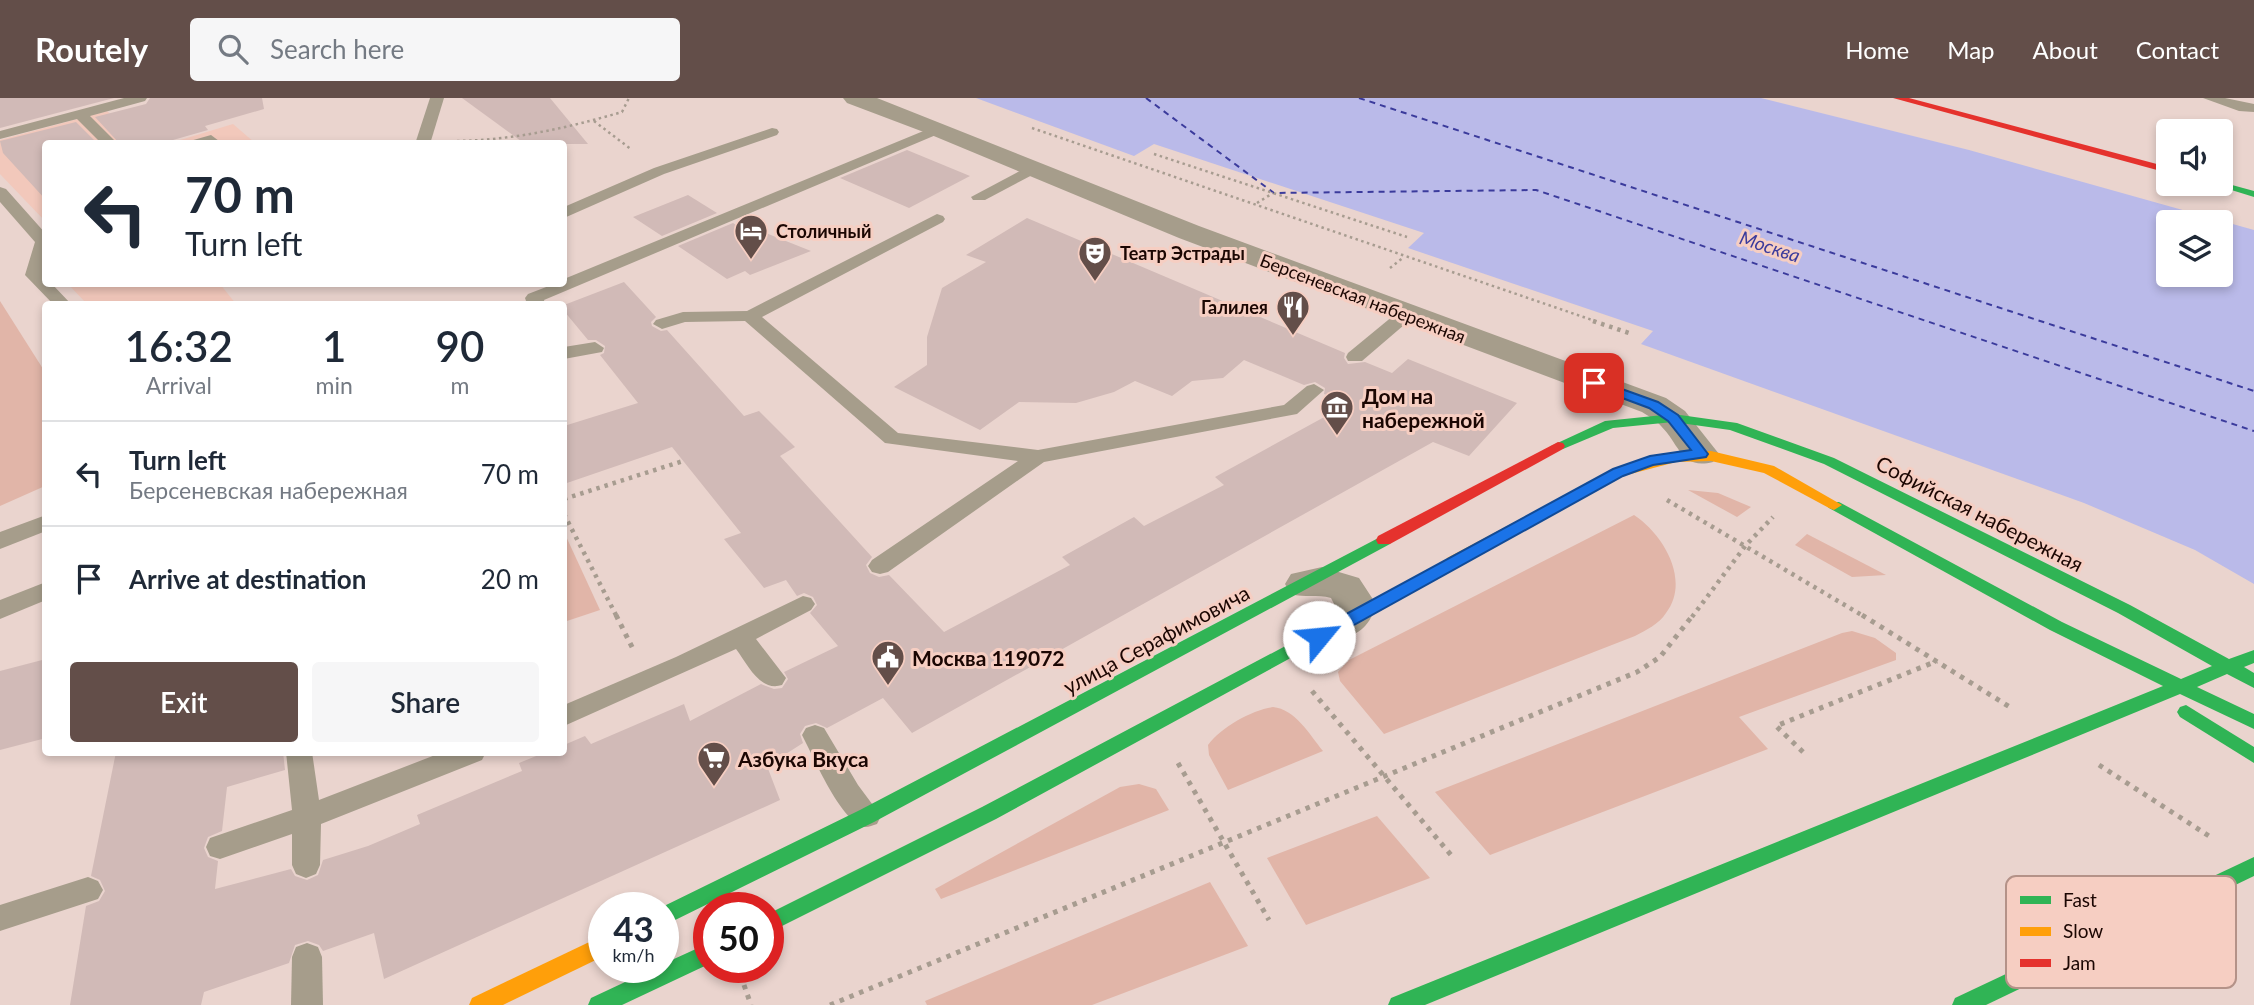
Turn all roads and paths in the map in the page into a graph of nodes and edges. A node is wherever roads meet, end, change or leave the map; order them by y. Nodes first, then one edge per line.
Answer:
1 (140, 98) edge
2 (437, 98) edge
3 (629, 98) edge
4 (855, 98) edge
5 (1898, 98) edge
6 (2210, 98) edge
7 (1935, 102) edge
8 (2254, 108) edge
9 (79, 113) junction
10 (593, 121) junction
11 (1030, 127) dead end
12 (939, 129) junction
13 (772, 132) dead end
14 (0, 135) edge
15 (107, 140) edge
16 (424, 140) edge
17 (510, 140) edge
18 (1154, 154) dead end
19 (1114, 155) junction
20 (1108, 159) dead end
21 (2156, 166) edge
22 (1033, 169) junction
23 (659, 171) junction
24 (2233, 188) edge
25 (0, 192) edge
26 (1273, 193) junction
27 (2254, 194) edge
28 (979, 197) dead end
29 (1257, 203) junction
30 (567, 212) edge
31 (937, 219) dead end
32 (1407, 237) dead end
33 (42, 240) edge
34 (42, 245) edge
35 (1404, 257) junction
36 (1390, 269) dead end
37 (42, 283) edge
38 (567, 284) edge
39 (46, 287) edge
40 (560, 287) edge
41 (59, 301) edge
42 (535, 301) edge
43 (1405, 315) junction
44 (750, 316) junction
45 (662, 324) dead end
46 (1632, 334) dead end
47 (595, 348) dead end
48 (567, 353) edge
49 (1355, 358) dead end
50 (1314, 390) dead end
51 (1673, 418) junction
52 (1701, 454) junction
53 (1038, 457) junction
54 (683, 461) dead end
55 (1655, 493) dead end
56 (567, 498) edge
57 (1777, 512) dead end
58 (567, 520) edge
59 (42, 524) edge
60 (0, 541) edge
61 (1746, 545) junction
62 (880, 566) dead end
63 (1306, 584) junction
64 (42, 592) edge
65 (803, 604) dead end
66 (0, 610) edge
67 (1342, 624) junction
68 (2056, 626) junction
69 (741, 638) junction
70 (2254, 656) edge
71 (1938, 660) junction
72 (773, 677) dead end
73 (649, 681) junction
74 (2254, 681) edge
75 (1312, 691) dead end
76 (2020, 713) dead end
77 (567, 715) edge
78 (2254, 722) edge
79 (815, 735) dead end
80 (1803, 752) dead end
81 (299, 756) edge
82 (463, 756) edge
83 (1174, 756) dead end
84 (2254, 756) edge
85 (2090, 759) dead end
86 (1385, 777) junction
87 (867, 816) junction
88 (307, 817) junction
89 (1225, 843) junction
90 (2219, 843) dead end
91 (220, 846) dead end
92 (1451, 855) dead end
93 (306, 865) dead end
94 (2254, 866) edge
95 (2233, 876) edge
96 (89, 890) dead end
97 (679, 909) edge
98 (784, 916) edge
99 (0, 918) edge
100 (1269, 920) dead end
101 (588, 953) edge
102 (307, 957) dead end
103 (693, 961) edge
104 (744, 983) edge
105 (2006, 984) edge
106 (307, 1005) edge
107 (480, 1005) edge
108 (599, 1005) edge
109 (751, 1005) edge
110 (830, 1005) edge
111 (1399, 1005) edge
112 (1963, 1005) edge

1 - 9 lane
2 - 16 lane
3 - 10 path
4 - 12 street, Берсеневская набережная
5 - 7 main road
6 - 8 lane
7 - 21 main road
9 - 14 lane
9 - 15 lane
10 - 17 path
10 - 23 path
11 - 19 path
12 - 22 street, Берсеневская набережная
12 - 38 lane
13 - 23 lane
18 - 26 path
19 - 20 path
19 - 29 path
22 - 28 lane
22 - 43 street, Берсеневская набережная
23 - 30 lane
24 - 27 main road
25 - 33 lane
26 - 29 path
26 - 32 path
29 - 35 path
31 - 44 lane
34 - 37 lane
35 - 36 path
35 - 46 path
39 - 41 lane
40 - 42 lane
43 - 49 lane
43 - 51 street, Берсеневская набережная
44 - 45 lane
44 - 53 lane
47 - 48 lane
50 - 53 lane
51 - 52 street, Берсеневская набережная
51 - 63 main road, улица Серафимовича
51 - 74 main road, Софийская набережная
52 - 67 main road
52 - 68 main road
53 - 62 lane
54 - 56 path
55 - 61 path
57 - 61 path
58 - 73 path
59 - 60 lane
61 - 71 path
61 - 86 path
63 - 67 street
63 - 87 main road, улица Серафимовича
64 - 66 lane
65 - 69 lane
67 - 98 main road
68 - 78 main road
68 - 84 main road
69 - 72 lane
69 - 73 lane
70 - 111 main road
71 - 76 path
71 - 80 path
73 - 77 lane
75 - 86 path
79 - 87 lane
81 - 88 lane
82 - 88 lane
83 - 89 path
85 - 90 path
86 - 89 path
86 - 92 path
87 - 97 main road, улица Серафимовича
88 - 91 lane
88 - 93 lane
89 - 100 path
89 - 110 path
94 - 95 main road
96 - 99 lane
101 - 107 main road
102 - 106 lane
103 - 108 main road
104 - 109 path
105 - 112 main road

